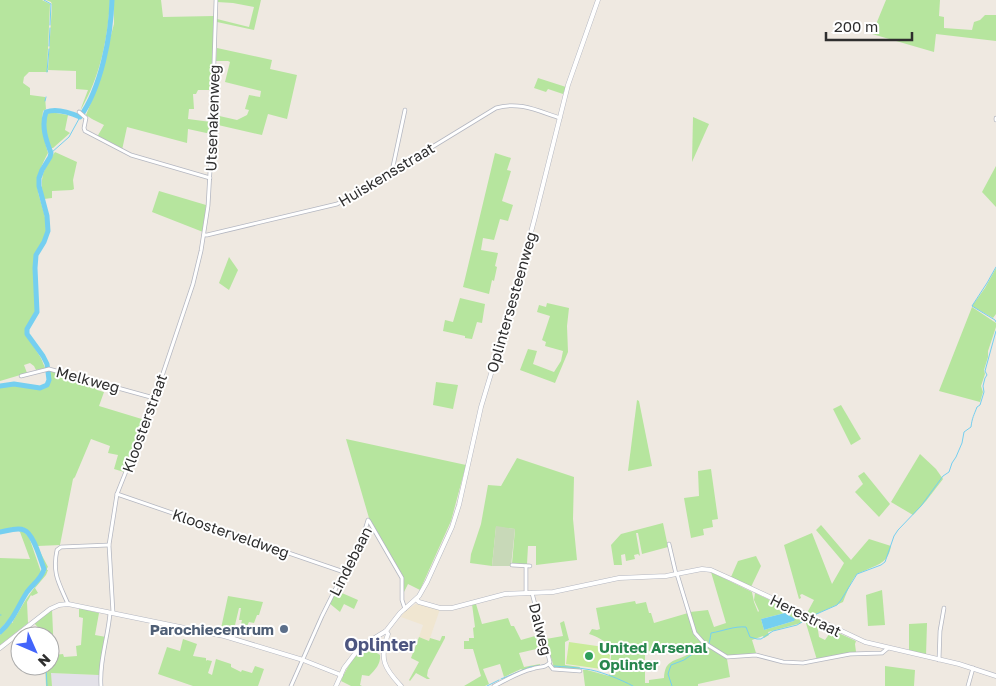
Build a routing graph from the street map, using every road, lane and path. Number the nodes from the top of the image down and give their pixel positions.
1 (216, 0) edge
2 (598, 0) edge
3 (406, 110) dead end
4 (79, 112) dead end
5 (560, 118) junction
6 (392, 171) junction
7 (210, 178) junction
8 (204, 235) junction
9 (21, 376) dead end
10 (154, 398) junction
11 (118, 494) junction
12 (669, 544) dead end
13 (109, 545) junction
14 (512, 565) dead end
15 (344, 572) junction
16 (677, 574) junction
17 (526, 593) junction
18 (532, 593) junction
19 (417, 600) junction
20 (68, 604) junction
21 (944, 608) dead end
22 (405, 609) junction
23 (112, 614) junction
24 (386, 631) junction
25 (0, 648) edge
26 (888, 648) junction
27 (303, 660) junction
28 (939, 660) junction
29 (549, 664) junction
30 (973, 668) junction
31 (580, 671) dead end
32 (341, 675) junction
33 (996, 676) edge
34 (101, 686) edge
35 (291, 686) edge
36 (336, 686) edge
37 (401, 686) edge
38 (494, 686) edge
39 (968, 686) edge

1 - 7 street, Utsenakenweg
2 - 5 street, Oplintersesteenweg
3 - 6 street
4 - 7 street
5 - 6 street, Huiskensstraat
5 - 19 street, Oplintersesteenweg
6 - 8 street, Huiskensstraat
7 - 8 street, Utsenakenweg
8 - 10 street, Kloosterstraat
9 - 10 street, Melkweg
10 - 11 street, Kloosterstraat
11 - 13 street, Kloosterstraat
11 - 15 street, Kloosterveldweg
12 - 16 street
13 - 20 street
13 - 23 street, Kloosterstraat
14 - 17 street
15 - 22 street, Lindebaan
15 - 27 street, Lindebaan
16 - 18 street, Herestraat
16 - 26 street, Herestraat
16 - 26 street
17 - 18 street, Herestraat
17 - 19 street, Herestraat
18 - 29 street, Dalweg
19 - 22 street
20 - 23 street
20 - 25 street
21 - 28 street
22 - 24 street
23 - 27 street
23 - 34 street, Kloosterstraat
24 - 32 street
24 - 37 street
26 - 28 street, Herestraat
27 - 32 street
27 - 35 street, Lindebaan
28 - 30 street, Herestraat
29 - 31 street, Dalweg
29 - 38 street, Dalweg
30 - 33 street, Herestraat
30 - 39 street
32 - 36 street

